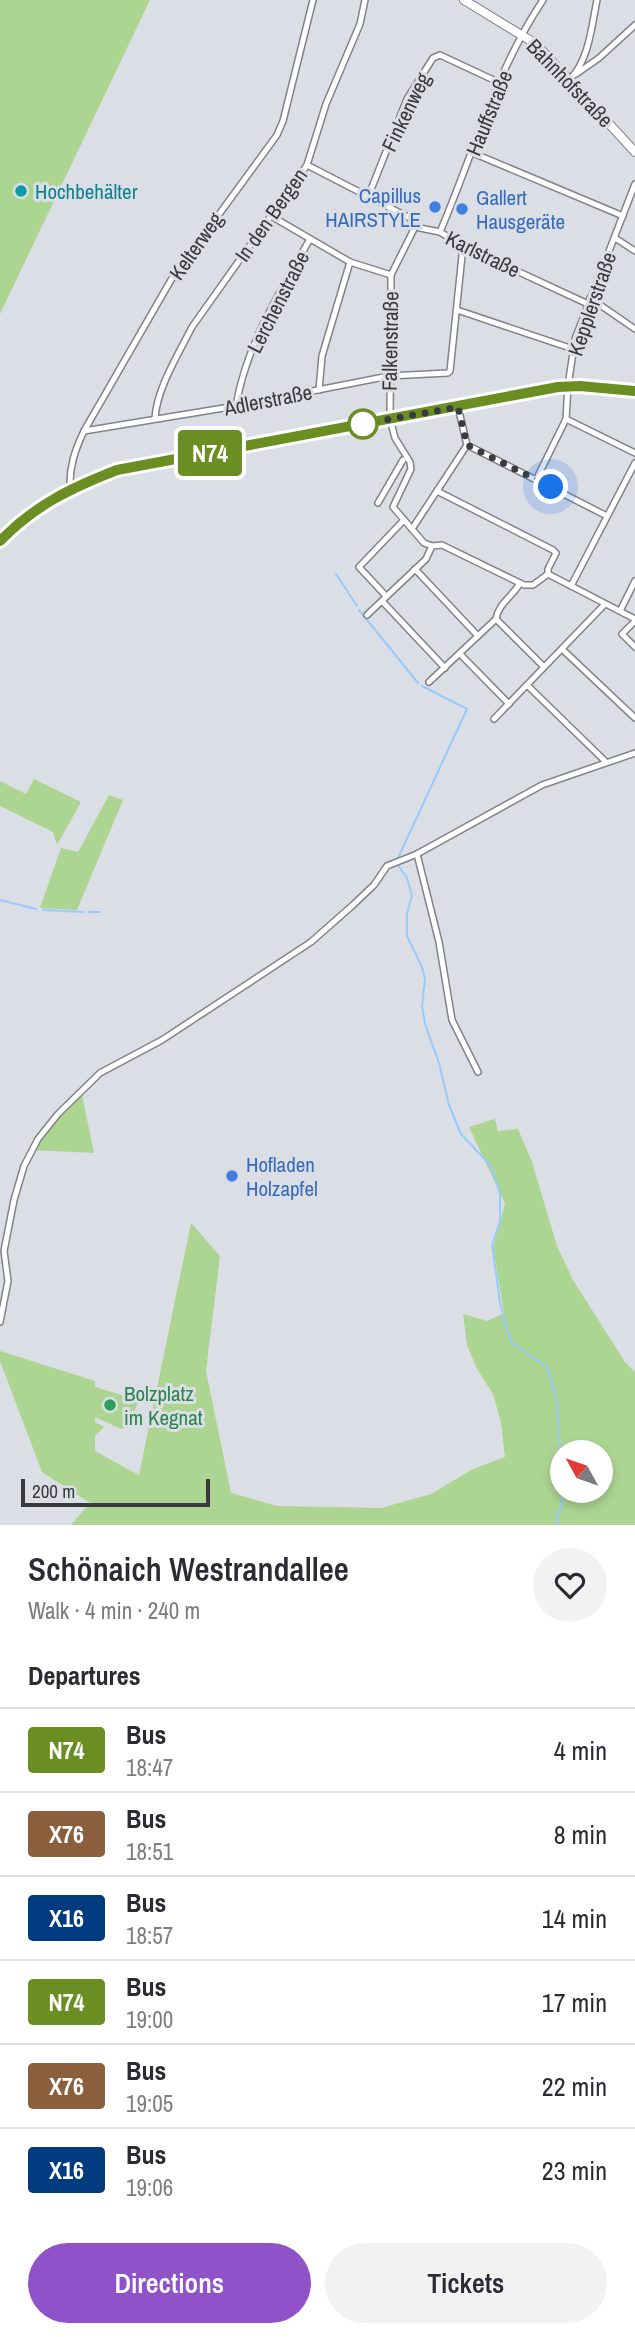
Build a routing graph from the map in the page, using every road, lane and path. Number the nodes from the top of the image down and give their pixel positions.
1 (313, 0) edge
2 (365, 0) edge
3 (464, 0) edge
4 (543, 0) edge
5 (597, 0) edge
6 (635, 25) edge
7 (522, 34) junction
8 (573, 77) junction
9 (500, 83) junction
10 (635, 152) edge
11 (473, 153) junction
12 (307, 166) junction
13 (635, 184) edge
14 (368, 197) junction
15 (271, 216) junction
16 (623, 216) junction
17 (415, 227) junction
18 (440, 232) junction
19 (615, 238) junction
20 (310, 239) junction
21 (463, 246) junction
22 (635, 251) edge
23 (350, 262) junction
24 (391, 275) junction
25 (589, 301) junction
26 (457, 310) junction
27 (635, 329) edge
28 (573, 349) junction
29 (389, 376) junction
30 (568, 386) junction
31 (319, 390) junction
32 (635, 391) edge
33 (236, 406) junction
34 (458, 407) junction
35 (155, 419) junction
36 (390, 419) junction
37 (566, 419) junction
38 (84, 431) junction
39 (467, 445) junction
40 (635, 453) edge
41 (403, 460) dead end
42 (635, 463) edge
43 (536, 480) junction
44 (70, 489) junction
45 (437, 491) junction
46 (378, 503) dead end
47 (607, 516) junction
48 (404, 520) junction
49 (412, 529) junction
50 (0, 541) edge
51 (432, 546) junction
52 (415, 569) junction
53 (548, 574) junction
54 (635, 581) edge
55 (520, 583) junction
56 (571, 586) junction
57 (384, 598) junction
58 (605, 604) junction
59 (620, 611) junction
60 (367, 615) dead end
61 (496, 619) junction
62 (635, 620) edge
63 (478, 636) junction
64 (635, 647) edge
65 (562, 649) junction
66 (460, 654) junction
67 (544, 667) junction
68 (445, 668) junction
69 (429, 682) dead end
70 (527, 685) junction
71 (509, 704) junction
72 (635, 718) edge
73 (494, 719) dead end
74 (635, 753) edge
75 (606, 762) junction
76 (417, 854) junction
77 (478, 1072) dead end
78 (0, 1322) edge

1 - 38 street, Kelterweg
2 - 12 street, In den Bergen
3 - 7 main road, Bahnhofstraße
4 - 7 street, Hauffstraße
5 - 8 street
6 - 8 street
7 - 8 main road, Bahnhofstraße
7 - 9 street, Hauffstraße
8 - 10 main road, Bahnhofstraße
9 - 11 street, Hauffstraße
9 - 14 street, Finkenweg
11 - 16 street
11 - 18 street, Hauffstraße
12 - 14 street, Karlstraße
12 - 15 street, In den Bergen
13 - 16 street, Kepplerstraße
14 - 17 street, Karlstraße
15 - 20 street
15 - 35 street, In den Bergen
16 - 19 street, Kepplerstraße
17 - 18 street, Karlstraße
17 - 24 street, Falkenstraße
18 - 21 street, Karlstraße
19 - 22 street
19 - 25 street, Kepplerstraße
20 - 23 street
20 - 33 street, Lerchenstraße
21 - 25 street, Karlstraße
21 - 26 street
23 - 24 street
23 - 31 street
24 - 29 street, Falkenstraße
25 - 27 street, Karlstraße
25 - 28 street, Kepplerstraße
26 - 28 street
26 - 29 street, Adlerstraße
28 - 30 street, Kepplerstraße
29 - 31 street, Adlerstraße
29 - 36 street, Falkenstraße
30 - 32 main road
30 - 34 main road
30 - 37 street, Kepplerstraße
31 - 33 street, Adlerstraße
33 - 35 street, Adlerstraße
34 - 36 main road
34 - 39 street
35 - 38 street, Adlerstraße
36 - 44 main road
36 - 48 street
37 - 40 street
37 - 43 street
38 - 44 street, Kelterweg
39 - 43 street
39 - 45 street
41 - 46 street
42 - 47 street
43 - 47 street
44 - 50 main road
45 - 49 street
45 - 53 street
47 - 56 street
48 - 49 street
48 - 57 street
49 - 51 street
51 - 52 street
51 - 55 street
52 - 57 street
52 - 63 street
53 - 55 street
53 - 56 street
54 - 59 street
55 - 61 street
56 - 58 street
57 - 60 street
57 - 68 street
58 - 59 street
58 - 65 street
59 - 62 street
61 - 63 street
61 - 67 street
62 - 64 street
63 - 66 street
65 - 67 street
65 - 72 street
66 - 68 street
66 - 71 street
67 - 70 street
68 - 69 street
70 - 71 street
70 - 75 street
71 - 73 street
74 - 75 street
75 - 76 street
76 - 77 street
76 - 78 street

